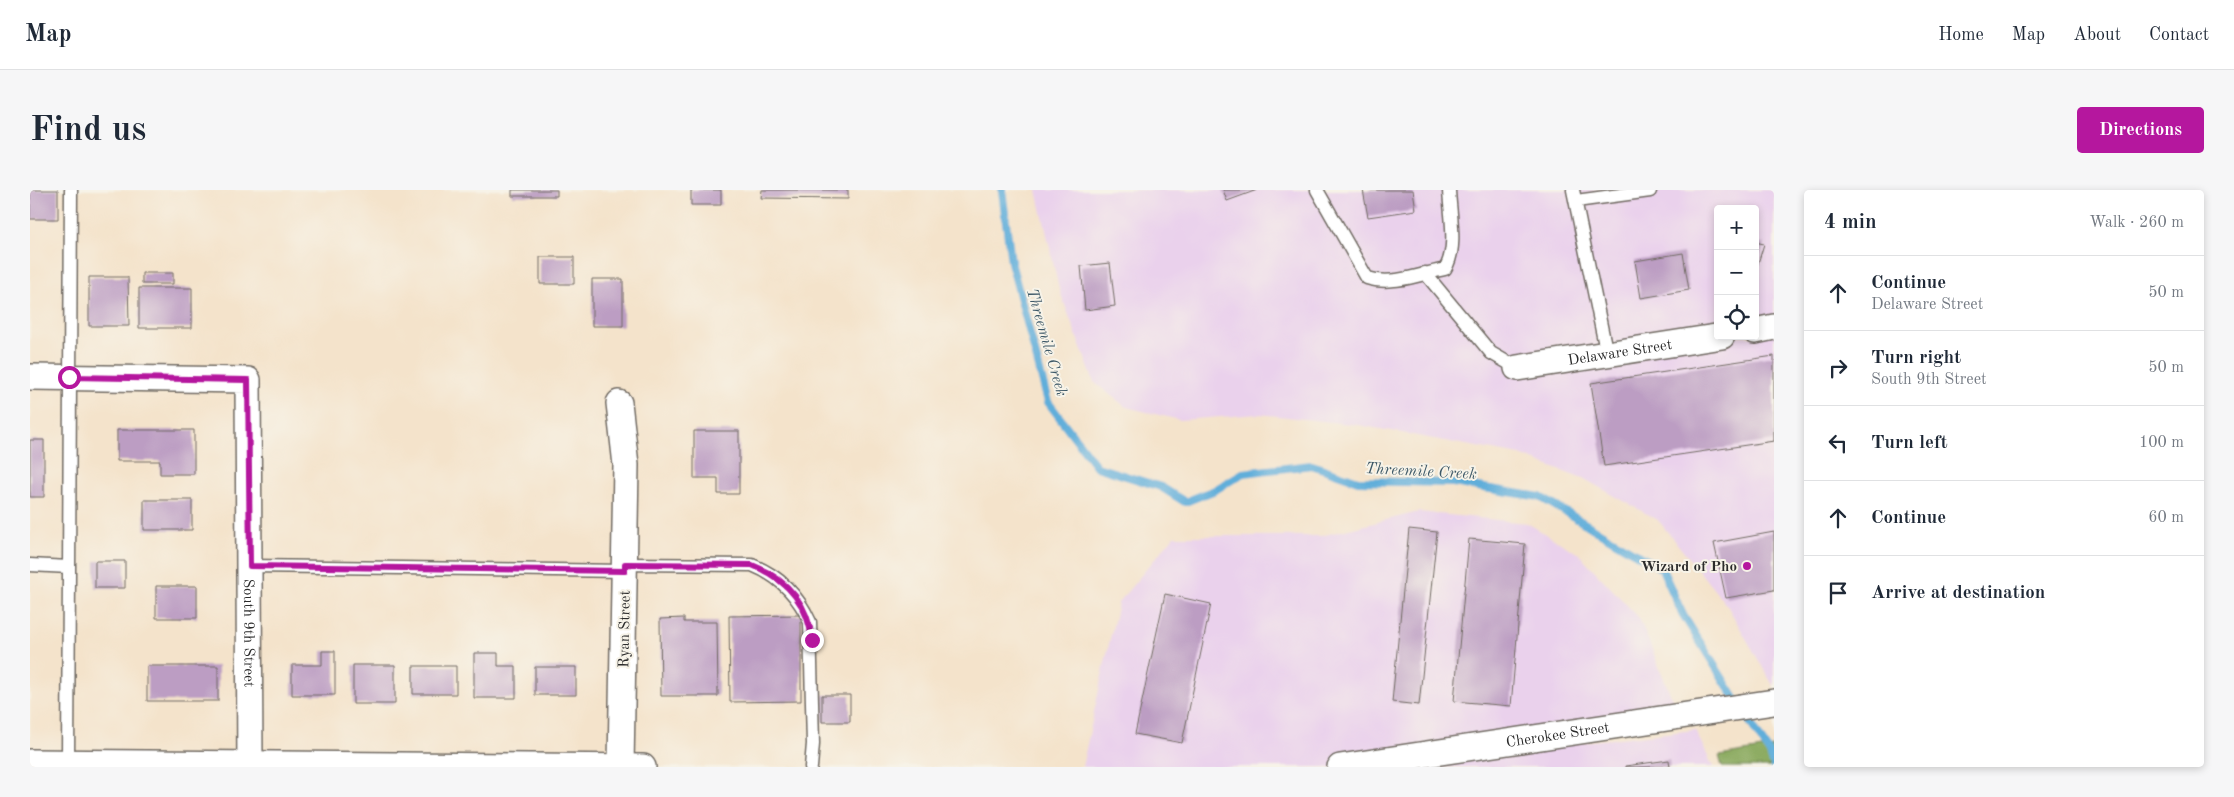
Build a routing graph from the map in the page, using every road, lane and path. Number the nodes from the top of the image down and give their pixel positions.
1 (71, 190) edge
2 (1317, 190) edge
3 (1449, 190) edge
4 (1652, 190) edge
5 (1574, 196) edge
6 (1425, 274) junction
7 (1774, 327) edge
8 (1759, 330) edge
9 (1714, 337) edge
10 (1607, 356) junction
11 (1517, 368) joint
12 (30, 377) edge
13 (69, 377) junction
14 (619, 403) dead end
15 (30, 565) edge
16 (250, 566) junction
17 (69, 567) junction
18 (625, 567) junction
19 (1774, 702) edge
20 (30, 762) edge
21 (68, 762) junction
22 (250, 765) edge
23 (632, 766) edge
24 (811, 767) edge
25 (1340, 767) edge

1 - 13 lane
2 - 6 lane
3 - 6 lane
4 - 5 lane
5 - 10 lane
6 - 11 lane
7 - 8 street
9 - 10 street, Delaware Street
10 - 11 street, Delaware Street
12 - 13 street
13 - 16 street, South 9th Street
13 - 17 lane
14 - 18 street, Ryan Street
15 - 17 lane
16 - 18 lane
16 - 22 street, South 9th Street
17 - 21 lane
18 - 23 street, Ryan Street
18 - 24 lane
19 - 25 street, Cherokee Street
20 - 21 street
21 - 22 street
22 - 23 street

